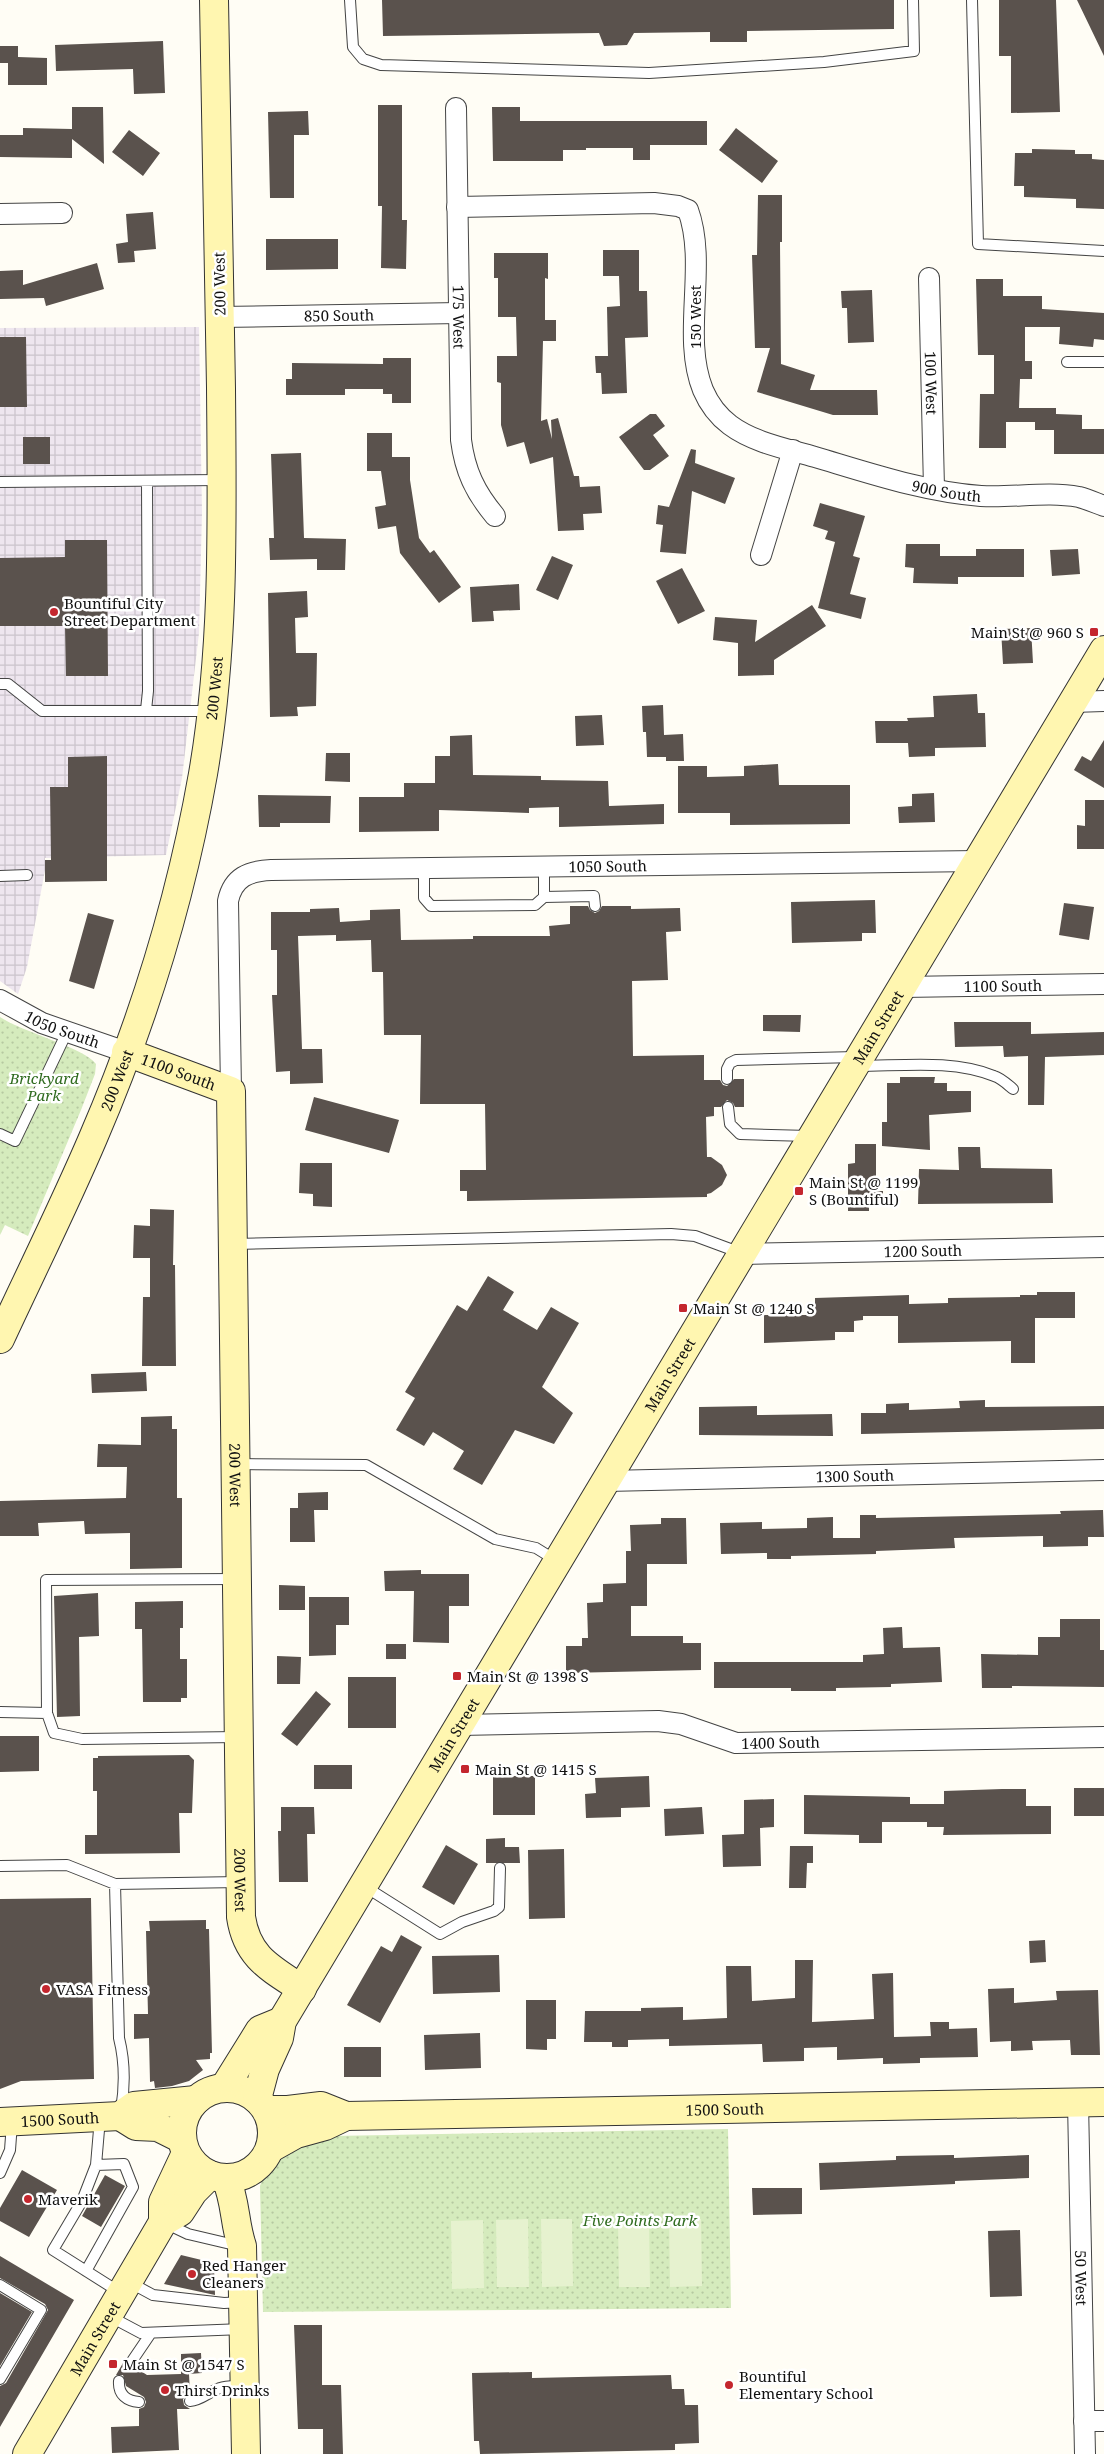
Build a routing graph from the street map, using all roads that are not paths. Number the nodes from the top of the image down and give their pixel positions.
1 (214, 0) edge
2 (350, 0) edge
3 (913, 0) edge
4 (972, 0) edge
5 (456, 108) dead end
6 (457, 207) junction
7 (62, 213) dead end
8 (0, 214) edge
9 (1104, 251) edge
10 (929, 278) dead end
11 (458, 313) junction
12 (220, 317) junction
13 (1068, 362) dead end
14 (1104, 362) edge
15 (722, 418) joint
16 (793, 450) junction
17 (222, 480) junction
18 (0, 482) edge
19 (147, 482) junction
20 (934, 488) junction
21 (1104, 506) edge
22 (495, 516) dead end
23 (762, 555) dead end
24 (1104, 650) edge
25 (0, 684) edge
26 (1104, 701) edge
27 (1073, 702) junction
28 (146, 710) junction
29 (213, 711) junction
30 (978, 861) junction
31 (544, 867) junction
32 (424, 868) junction
33 (27, 875) dead end
34 (0, 876) edge
35 (239, 879) joint
36 (544, 897) junction
37 (595, 906) dead end
38 (1104, 984) edge
39 (902, 987) junction
40 (0, 1000) edge
41 (67, 1032) junction
42 (126, 1052) junction
43 (857, 1062) junction
44 (727, 1079) dead end
45 (1013, 1089) dead end
46 (231, 1091) junction
47 (728, 1107) dead end
48 (0, 1134) edge
49 (813, 1136) junction
50 (233, 1244) junction
51 (1104, 1247) edge
52 (742, 1254) junction
53 (0, 1339) edge
54 (235, 1464) junction
55 (1104, 1470) edge
56 (606, 1481) junction
57 (558, 1561) junction
58 (237, 1579) junction
59 (0, 1712) edge
60 (47, 1713) junction
61 (460, 1724) junction
62 (239, 1737) junction
63 (1104, 1737) edge
64 (0, 1866) edge
65 (500, 1868) dead end
66 (241, 1882) junction
67 (115, 1884) junction
68 (364, 1886) junction
69 (302, 1989) junction
70 (282, 2021) junction
71 (224, 2088) junction
72 (196, 2100) junction
73 (1091, 2102) edge
74 (262, 2104) junction
75 (346, 2116) junction
76 (110, 2117) junction
77 (6, 2122) edge
78 (184, 2146) junction
79 (271, 2148) junction
80 (94, 2169) junction
81 (255, 2170) junction
82 (0, 2173) edge
83 (218, 2177) junction
84 (102, 2180) dead end
85 (163, 2222) junction
86 (242, 2246) junction
87 (86, 2270) junction
88 (0, 2286) edge
89 (119, 2296) junction
90 (243, 2302) junction
91 (244, 2329) junction
92 (151, 2332) junction
93 (130, 2364) dead end
94 (0, 2379) edge
95 (119, 2381) dead end
96 (245, 2386) junction
97 (190, 2401) dead end
98 (139, 2402) dead end
99 (1094, 2421) edge
100 (28, 2454) edge
101 (246, 2454) edge
102 (1085, 2454) edge

1 - 12 street, 200 West
2 - 3 lane
4 - 9 lane
5 - 6 street, 175 West
6 - 11 street, 175 West
6 - 15 street, 150 West
7 - 8 street
10 - 20 street, 100 West
11 - 12 street, 850 South
11 - 22 street, 175 West
12 - 17 street, 200 West
13 - 14 lane
15 - 16 street, 900 South
16 - 20 street, 900 South
16 - 23 street
17 - 19 lane
17 - 29 street, 200 West
18 - 19 lane
19 - 28 lane
20 - 21 street, 900 South
24 - 27 street, Main Street
25 - 28 lane
26 - 27 street
27 - 30 street, Main Street
28 - 29 lane
29 - 42 street, 200 West
30 - 31 street, 1050 South
30 - 39 street, Main Street
31 - 32 street, 1050 South
31 - 36 lane
32 - 35 street, 1050 South
32 - 36 lane
33 - 34 lane
35 - 46 street, 200 West
36 - 37 lane
38 - 39 street, 1100 South
39 - 43 street, Main Street
40 - 41 street, 1050 South
41 - 42 street, 1050 South
41 - 48 lane
42 - 46 street, 1100 South
42 - 53 street, 200 West
43 - 44 lane
43 - 45 lane
43 - 49 street, Main Street
46 - 50 street, 200 West
47 - 49 lane
49 - 52 street, Main Street
50 - 52 lane
50 - 54 street, 200 West
51 - 52 street, 1200 South
52 - 56 street, Main Street
54 - 57 lane
54 - 58 street, 200 West
55 - 56 street, 1300 South
56 - 57 street, Main Street
57 - 61 street, Main Street
58 - 60 lane
58 - 62 street, 200 West
59 - 60 lane
60 - 62 lane
61 - 63 street, 1400 South
61 - 68 street, Main Street
62 - 66 street, 200 West
64 - 67 lane
65 - 68 lane
66 - 67 lane
66 - 69 street, 200 West
67 - 76 lane
68 - 69 street, Main Street
69 - 70 street, Main Street
70 - 71 street
70 - 74 street, Main Street
71 - 72 street
71 - 74 street
72 - 76 street, 1500 South
72 - 78 street
73 - 75 street, 1500 South
73 - 99 street, 50 West
74 - 75 street, 1500 South
74 - 79 street
75 - 79 street, 1500 South
76 - 77 street, 1500 South
76 - 78 street, 1500 South
76 - 80 lane
77 - 82 lane
78 - 83 street
78 - 85 street, Main Street
79 - 81 street
80 - 84 lane
80 - 87 lane
80 - 87 lane
81 - 83 street
81 - 86 street
83 - 85 street, Main Street
83 - 86 street
85 - 86 lane
85 - 89 street, Main Street
86 - 90 street
87 - 89 lane
88 - 94 lane
89 - 90 lane
89 - 92 lane
89 - 100 street, Main Street
90 - 91 street
91 - 92 lane
91 - 96 street
92 - 93 lane
95 - 98 lane
96 - 97 lane
96 - 101 street
99 - 102 street, 50 West

